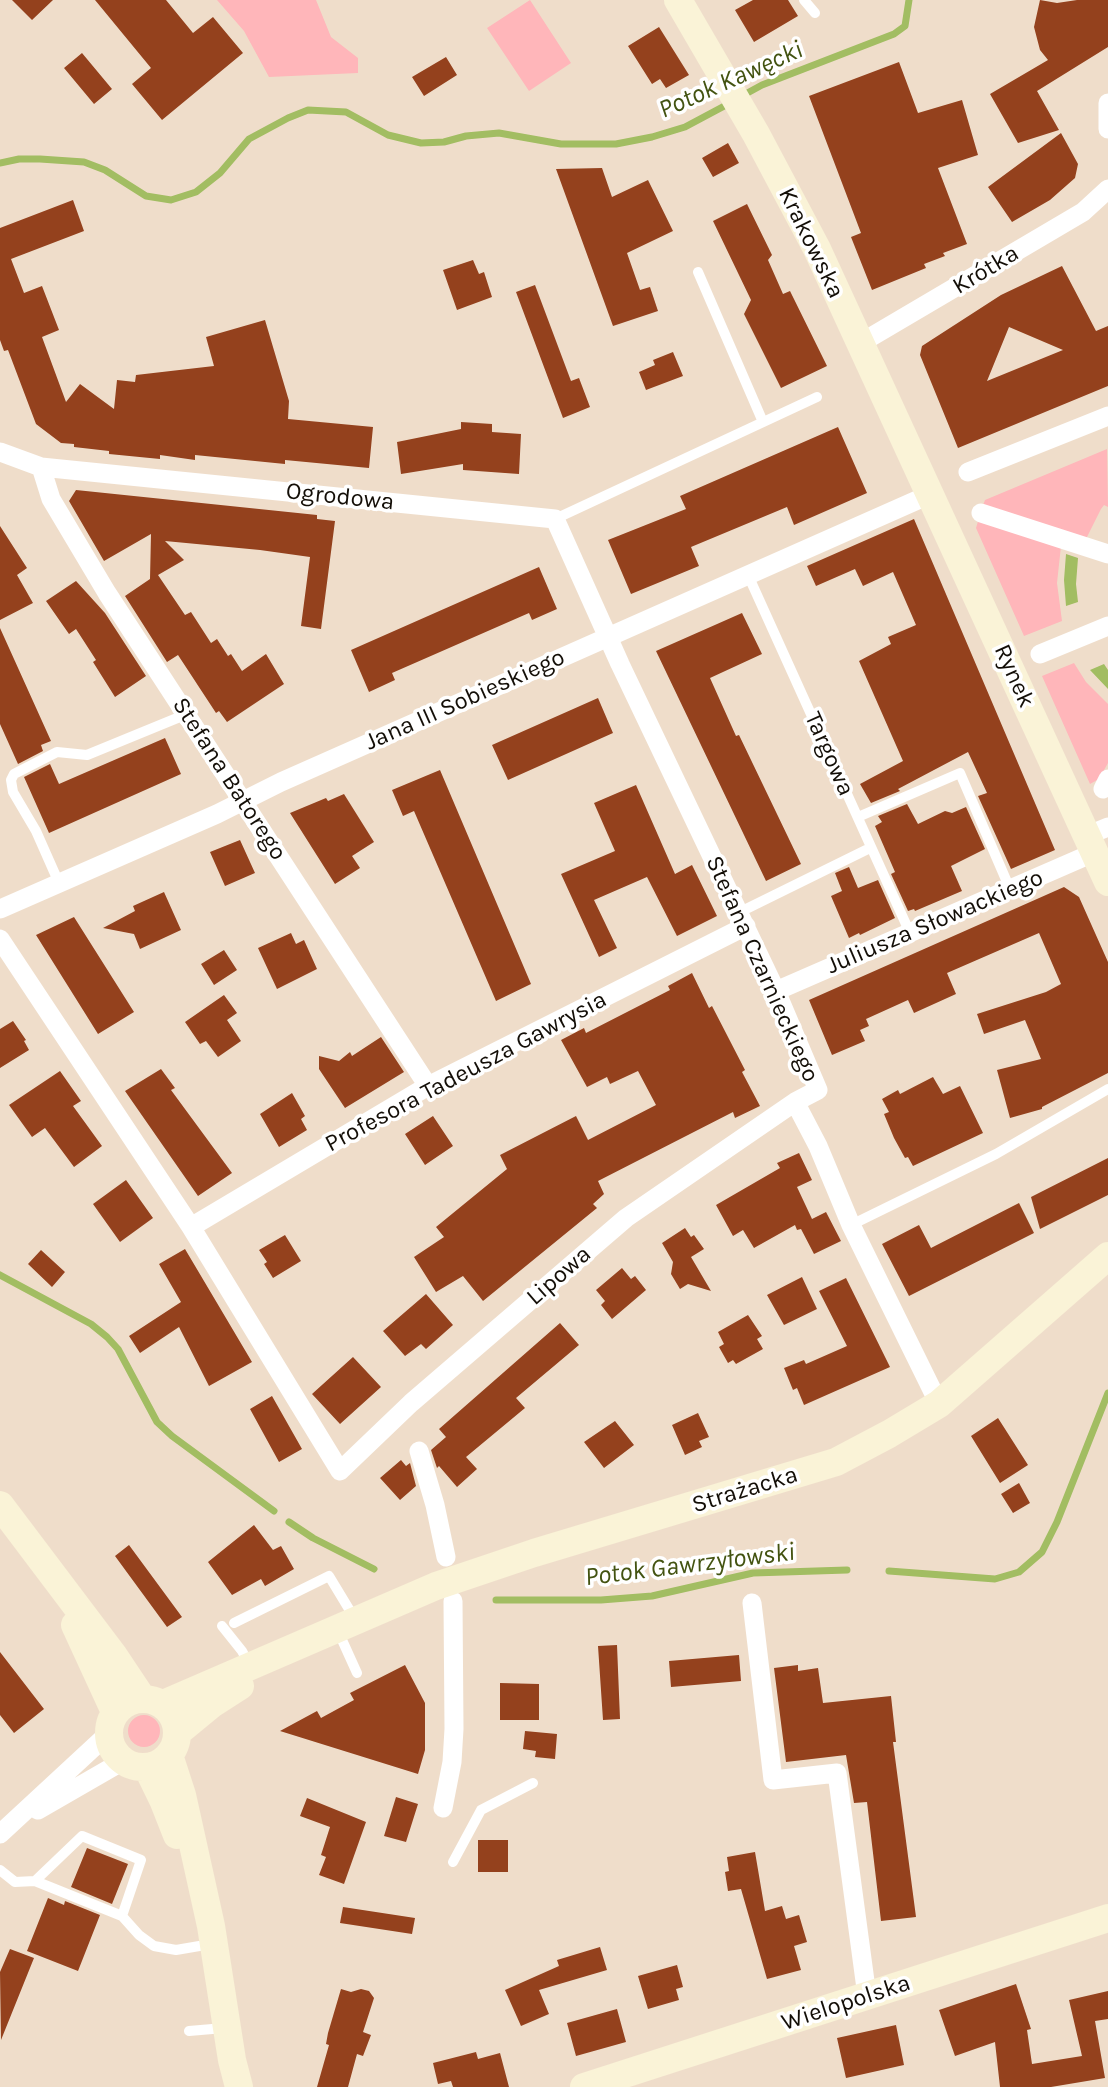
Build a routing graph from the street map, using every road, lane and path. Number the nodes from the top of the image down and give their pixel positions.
1 (678, 0) edge
2 (804, 0) edge
3 (815, 13) dead end
4 (1108, 103) edge
5 (1108, 129) edge
6 (1108, 189) edge
7 (698, 272) dead end
8 (859, 344) junction
9 (817, 397) dead end
10 (1108, 416) edge
11 (763, 422) junction
12 (0, 452) edge
13 (41, 467) junction
14 (968, 472) dead end
15 (931, 494) junction
16 (981, 513) dead end
17 (555, 519) junction
18 (1108, 554) edge
19 (748, 575) junction
20 (1108, 626) edge
21 (607, 637) junction
22 (1040, 654) dead end
23 (187, 714) junction
24 (244, 801) junction
25 (858, 817) junction
26 (1096, 838) edge
27 (870, 848) junction
28 (1108, 882) edge
29 (59, 883) junction
30 (1010, 889) junction
31 (0, 909) edge
32 (743, 919) junction
33 (910, 933) junction
34 (0, 939) edge
35 (776, 991) junction
36 (428, 1086) junction
37 (1108, 1088) edge
38 (795, 1102) junction
39 (851, 1225) junction
40 (191, 1227) junction
41 (1108, 1256) edge
42 (939, 1404) junction
43 (419, 1451) dead end
44 (0, 1505) edge
45 (446, 1557) dead end
46 (51, 1575) junction
47 (453, 1601) dead end
48 (752, 1603) dead end
49 (234, 1623) dead end
50 (222, 1626) dead end
51 (341, 1626) junction
52 (250, 1666) junction
53 (357, 1673) dead end
54 (152, 1701) junction
55 (111, 1723) junction
56 (154, 1754) junction
57 (533, 1783) dead end
58 (443, 1808) dead end
59 (1, 1833) edge
60 (453, 1862) dead end
61 (0, 1870) edge
62 (35, 1881) junction
63 (122, 1916) junction
64 (1108, 1918) edge
65 (212, 1935) junction
66 (867, 1996) junction
67 (228, 2027) junction
68 (189, 2031) dead end
69 (230, 2073) edge
70 (239, 2087) edge
71 (584, 2087) edge

1 - 8 street, Krakowska
2 - 3 lane
4 - 5 street
6 - 8 street, Krótka
7 - 11 lane
8 - 15 street, Krakowska
9 - 11 lane
10 - 14 street
11 - 17 lane
12 - 13 street, Ogrodowa
13 - 17 street, Ogrodowa
13 - 23 street, Stefana Batorego
15 - 19 street, Jana III Sobieskiego
15 - 26 street, Rynek
16 - 18 street
17 - 21 street
19 - 21 street, Jana III Sobieskiego
19 - 25 lane, Targowa
20 - 22 street
21 - 24 street, Jana III Sobieskiego
21 - 32 street, Stefana Czarnieckiego
23 - 24 street, Stefana Batorego
23 - 29 lane
24 - 29 street, Jana III Sobieskiego
24 - 36 street, Stefana Batorego
25 - 27 lane, Targowa
25 - 30 lane
26 - 28 street, Rynek
26 - 30 street, Juliusza Słowackiego
27 - 32 lane
27 - 33 lane, Targowa
29 - 31 street, Jana III Sobieskiego
30 - 33 street, Juliusza Słowackiego
32 - 35 street, Stefana Czarnieckiego
32 - 36 street, Profesora Tadeusza Gawrysia
33 - 35 street, Juliusza Słowackiego
34 - 40 street
35 - 38 street, Stefana Czarnieckiego
36 - 40 street, Profesora Tadeusza Gawrysia
37 - 39 lane
38 - 39 street, Stefana Czarnieckiego
38 - 40 street, Lipowa
39 - 42 street, Stefana Czarnieckiego
41 - 42 street, Strażacka
42 - 51 street, Strażacka
43 - 45 street
44 - 46 street
46 - 54 street
46 - 55 street
47 - 58 street
48 - 66 street
49 - 51 lane
50 - 52 lane
51 - 52 street, Strażacka
51 - 53 lane
51 - 56 street, Strażacka
52 - 54 street, Strażacka
54 - 55 street
54 - 56 street
55 - 56 street
55 - 59 street, Strażacka
56 - 59 street, Strażacka
56 - 65 street
57 - 60 lane
61 - 62 lane
62 - 63 lane
62 - 63 lane
63 - 65 lane
64 - 66 street, Wielopolska
65 - 67 street
66 - 71 street, Wielopolska
67 - 68 lane
67 - 69 street
69 - 70 street

